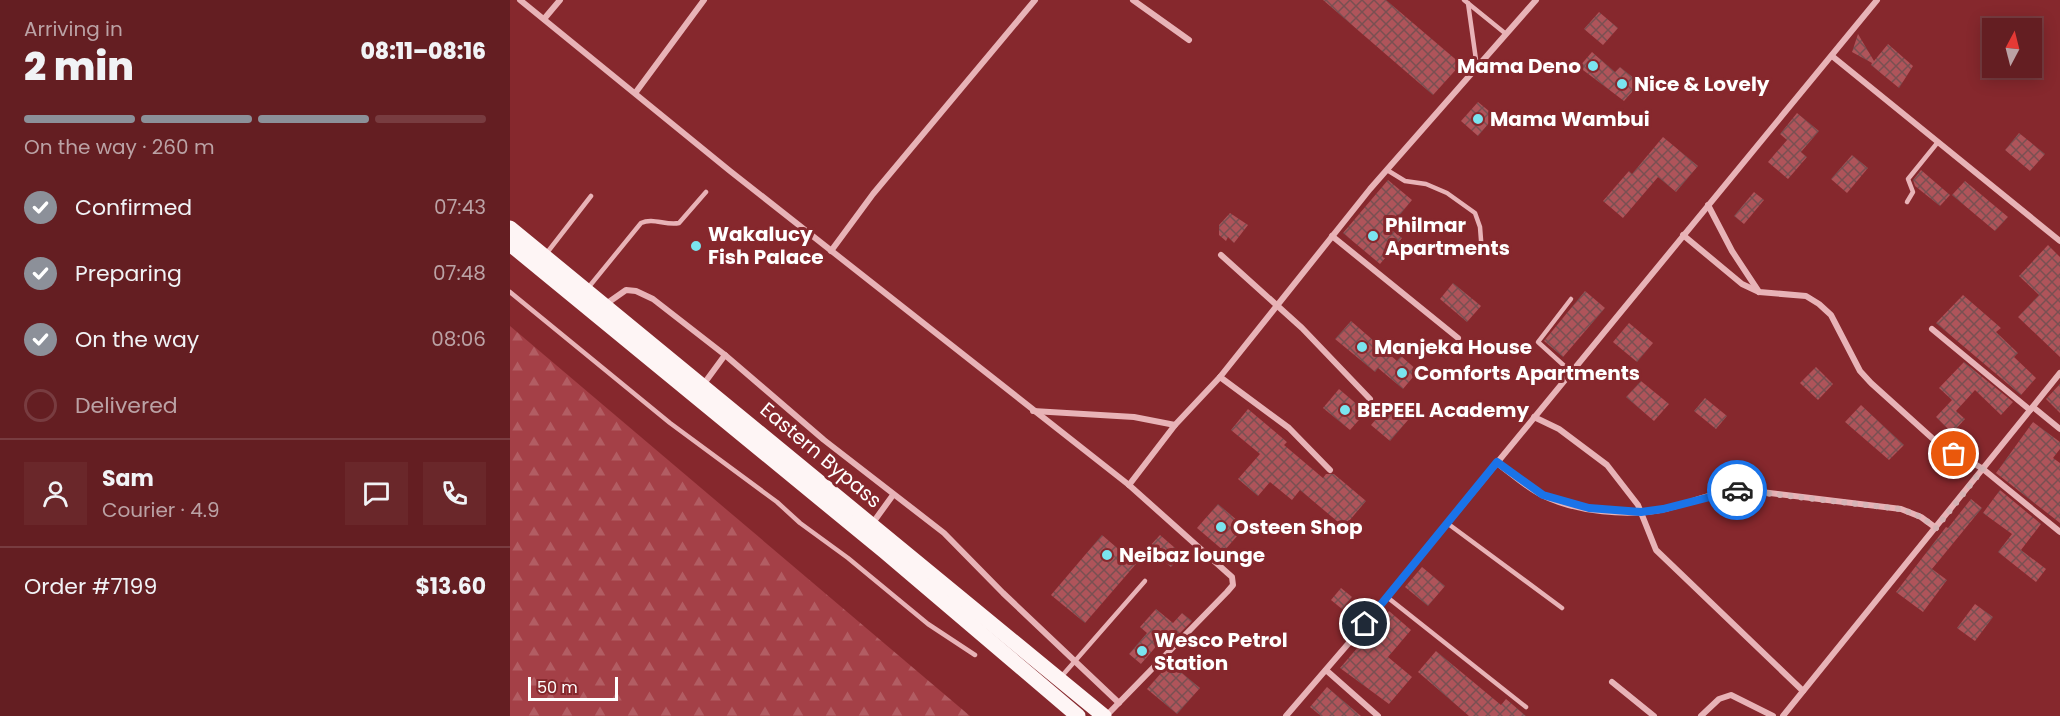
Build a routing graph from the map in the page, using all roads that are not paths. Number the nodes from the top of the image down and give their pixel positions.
1 (520, 0) edge
2 (560, 0) edge
3 (704, 0) edge
4 (1035, 0) edge
5 (1133, 0) edge
6 (1536, 0) edge
7 (1877, 0) edge
8 (1466, 2) edge
9 (544, 19) junction
10 (1506, 34) junction
11 (1189, 40) dead end
12 (1832, 56) junction
13 (1477, 68) junction
14 (636, 92) junction
15 (1938, 142) junction
16 (1387, 170) junction
17 (706, 192) dead end
18 (591, 196) dead end
19 (1907, 202) dead end
20 (1708, 205) junction
21 (510, 228) edge
22 (1332, 236) junction
23 (1683, 236) junction
24 (2060, 241) edge
25 (510, 244) edge
26 (831, 251) junction
27 (1482, 253) dead end
28 (1221, 255) dead end
29 (544, 256) junction
30 (587, 290) junction
31 (510, 292) edge
32 (1760, 292) junction
33 (1571, 298) dead end
34 (1276, 304) junction
35 (605, 305) junction
36 (1932, 329) dead end
37 (1458, 338) dead end
38 (726, 355) junction
39 (663, 361) junction
40 (1571, 372) junction
41 (2060, 373) edge
42 (1220, 377) junction
43 (704, 385) junction
44 (1370, 399) dead end
45 (2031, 409) junction
46 (1033, 411) junction
47 (1534, 417) junction
48 (1176, 425) junction
49 (2060, 429) edge
50 (1497, 462) junction
51 (1983, 469) junction
52 (1330, 470) dead end
53 (1129, 485) junction
54 (893, 495) junction
55 (1641, 512) junction
56 (1447, 523) junction
57 (872, 525) junction
58 (1936, 528) junction
59 (2060, 532) edge
60 (1145, 581) dead end
61 (1387, 597) junction
62 (1562, 608) dead end
63 (975, 655) dead end
64 (1075, 661) junction
65 (1326, 670) junction
66 (1059, 679) junction
67 (1612, 682) dead end
68 (1803, 692) junction
69 (1119, 703) junction
70 (1526, 707) dead end
71 (1078, 716) edge
72 (1105, 716) edge
73 (1286, 716) edge
74 (1378, 716) edge
75 (1654, 716) edge
76 (1701, 716) edge
77 (1773, 716) edge
78 (1783, 716) edge

1 - 9 street
2 - 9 street
3 - 14 street
4 - 26 street
5 - 11 street
6 - 10 street
7 - 12 street
8 - 10 lane
8 - 13 lane
9 - 14 street
10 - 13 street
12 - 15 street
12 - 20 street
13 - 16 street
14 - 26 street
15 - 19 lane
15 - 24 street
16 - 22 street
16 - 27 lane
17 - 30 lane
18 - 29 lane
20 - 23 street
20 - 32 street
21 - 29 main road, Eastern Bypass
22 - 34 street
22 - 37 street
23 - 32 street
23 - 40 street
25 - 39 main road, Eastern Bypass
26 - 46 street
28 - 34 street
29 - 30 main road, Eastern Bypass
30 - 35 main road, Eastern Bypass
31 - 63 lane
32 - 51 street
33 - 40 lane
34 - 42 street
34 - 44 street
35 - 38 street
35 - 39 main road, Eastern Bypass
36 - 45 street
38 - 43 street
38 - 54 street
39 - 43 main road, Eastern Bypass
39 - 71 main road, Eastern Bypass
40 - 47 street
41 - 45 street
42 - 48 street
42 - 52 street
43 - 57 main road, Eastern Bypass
45 - 49 street
45 - 51 street
46 - 48 street
46 - 53 street
47 - 50 street
47 - 55 street
48 - 53 street
50 - 55 street
50 - 56 street
51 - 58 street
51 - 59 street
53 - 69 street
54 - 57 street
54 - 64 street
55 - 58 street
55 - 68 street
56 - 61 street
56 - 62 lane
57 - 66 main road, Eastern Bypass
58 - 68 street
60 - 64 lane
61 - 65 street
61 - 70 lane
64 - 66 lane
64 - 69 street
65 - 73 street
65 - 74 street
66 - 72 main road, Eastern Bypass
67 - 75 street
68 - 78 street
69 - 72 street
76 - 77 street

